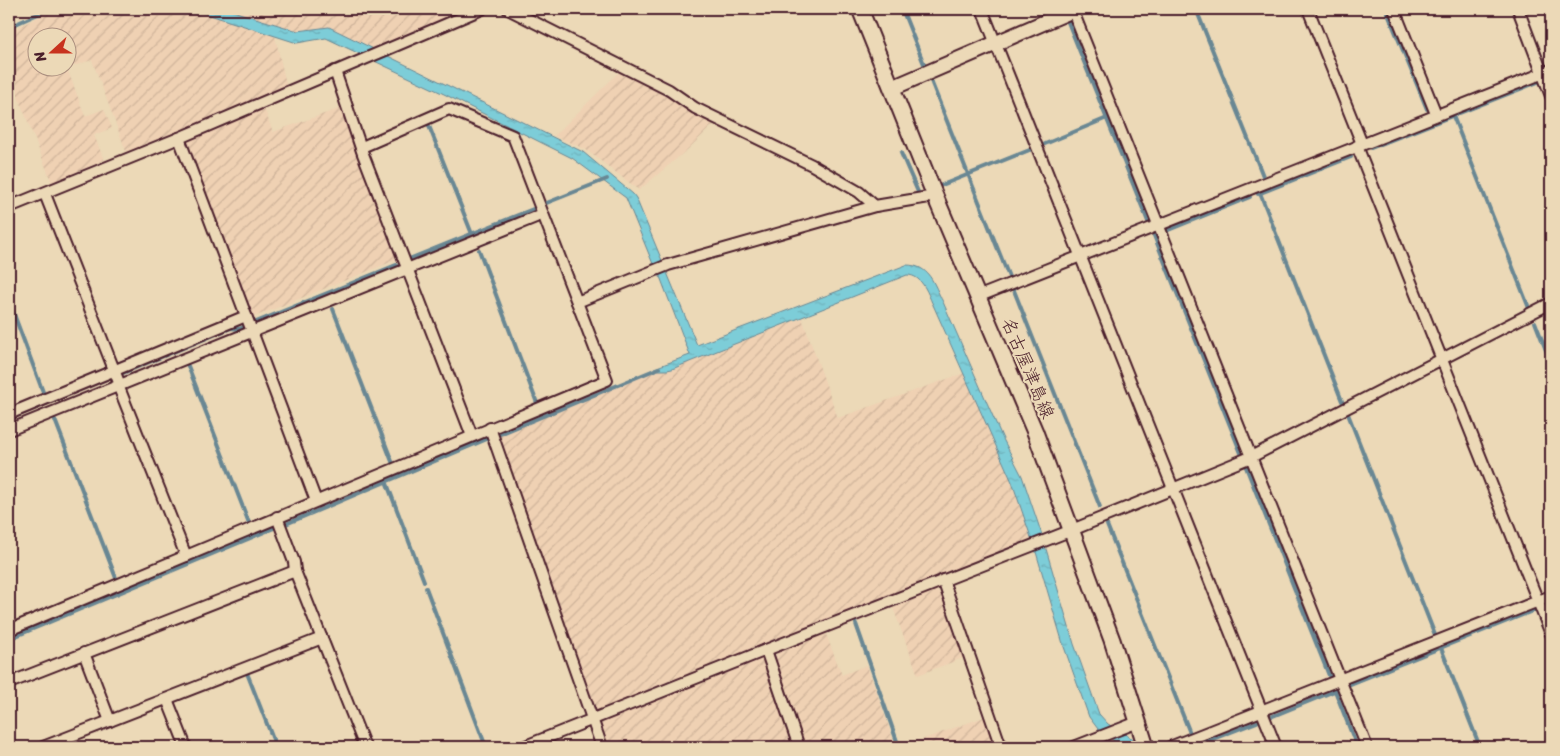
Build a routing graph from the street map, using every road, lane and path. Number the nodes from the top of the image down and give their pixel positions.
1 (482, 9) edge
2 (508, 9) edge
3 (860, 9) edge
4 (982, 9) edge
5 (1073, 9) edge
6 (1308, 9) edge
7 (1394, 9) edge
8 (1518, 9) edge
9 (996, 43) junction
10 (336, 71) junction
11 (1547, 71) edge
12 (892, 88) junction
13 (1551, 96) edge
14 (1436, 114) junction
15 (179, 138) junction
16 (1360, 145) junction
17 (362, 147) junction
18 (45, 194) junction
19 (934, 196) junction
20 (875, 206) junction
21 (9, 207) edge
22 (543, 214) junction
23 (1158, 225) junction
24 (1081, 256) junction
25 (407, 270) junction
26 (977, 297) junction
27 (577, 302) junction
28 (1551, 303) edge
29 (249, 325) junction
30 (1442, 359) junction
31 (114, 371) junction
32 (119, 385) junction
33 (9, 414) edge
34 (490, 428) junction
35 (9, 430) edge
36 (472, 436) junction
37 (1251, 457) junction
38 (1174, 489) junction
39 (316, 500) junction
40 (277, 517) junction
41 (1072, 530) junction
42 (186, 556) junction
43 (295, 571) junction
44 (943, 580) junction
45 (1551, 596) edge
46 (1538, 601) junction
47 (9, 630) edge
48 (1551, 634) edge
49 (322, 638) junction
50 (766, 650) junction
51 (84, 653) junction
52 (1340, 680) junction
53 (9, 683) edge
54 (167, 699) junction
55 (1262, 711) junction
56 (593, 719) junction
57 (110, 721) junction
58 (1138, 722) junction
59 (43, 747) edge
60 (186, 747) edge
61 (365, 747) edge
62 (523, 747) edge
63 (602, 747) edge
64 (799, 747) edge
65 (1001, 747) edge
66 (1074, 747) edge
67 (1146, 747) edge
68 (1170, 747) edge
69 (1276, 747) edge
70 (1367, 747) edge

1 - 10 street
2 - 20 street
3 - 12 main road, 名古屋津島線
4 - 9 street
5 - 9 street
5 - 23 street
6 - 16 street
7 - 14 street
8 - 11 street
9 - 12 street
9 - 24 street
10 - 15 street
10 - 17 street
11 - 13 street
11 - 14 street
12 - 19 main road, 名古屋津島線
14 - 16 street
15 - 18 street
15 - 29 street
16 - 23 street
16 - 30 street
17 - 22 street
17 - 25 street
18 - 21 street
18 - 31 street
19 - 20 street
19 - 26 main road, 名古屋津島線
20 - 27 street
22 - 25 street
22 - 27 street
23 - 24 street
23 - 37 street
24 - 26 street
24 - 38 street
25 - 29 street
25 - 36 street
26 - 41 main road, 名古屋津島線
27 - 34 street
28 - 30 street
29 - 31 street
29 - 32 street
29 - 39 street
30 - 37 street
30 - 46 street
31 - 32 street
31 - 33 street
32 - 35 street
32 - 42 street
34 - 36 street
34 - 56 street
36 - 39 street
37 - 38 street
37 - 52 street
38 - 41 street
38 - 55 street
39 - 40 street
40 - 42 street
40 - 43 street
41 - 44 street
41 - 58 main road, 名古屋津島線
42 - 47 street
43 - 49 street
43 - 51 street
44 - 50 street
44 - 65 street
45 - 46 street
46 - 48 street
46 - 52 street
49 - 54 street
49 - 61 street
50 - 56 street
50 - 64 street
51 - 53 street
51 - 57 street
52 - 55 street
52 - 70 street
54 - 57 street
54 - 60 street
55 - 68 street
55 - 69 street
56 - 62 street
56 - 63 street
57 - 59 street
58 - 66 street
58 - 67 main road, 名古屋津島線

